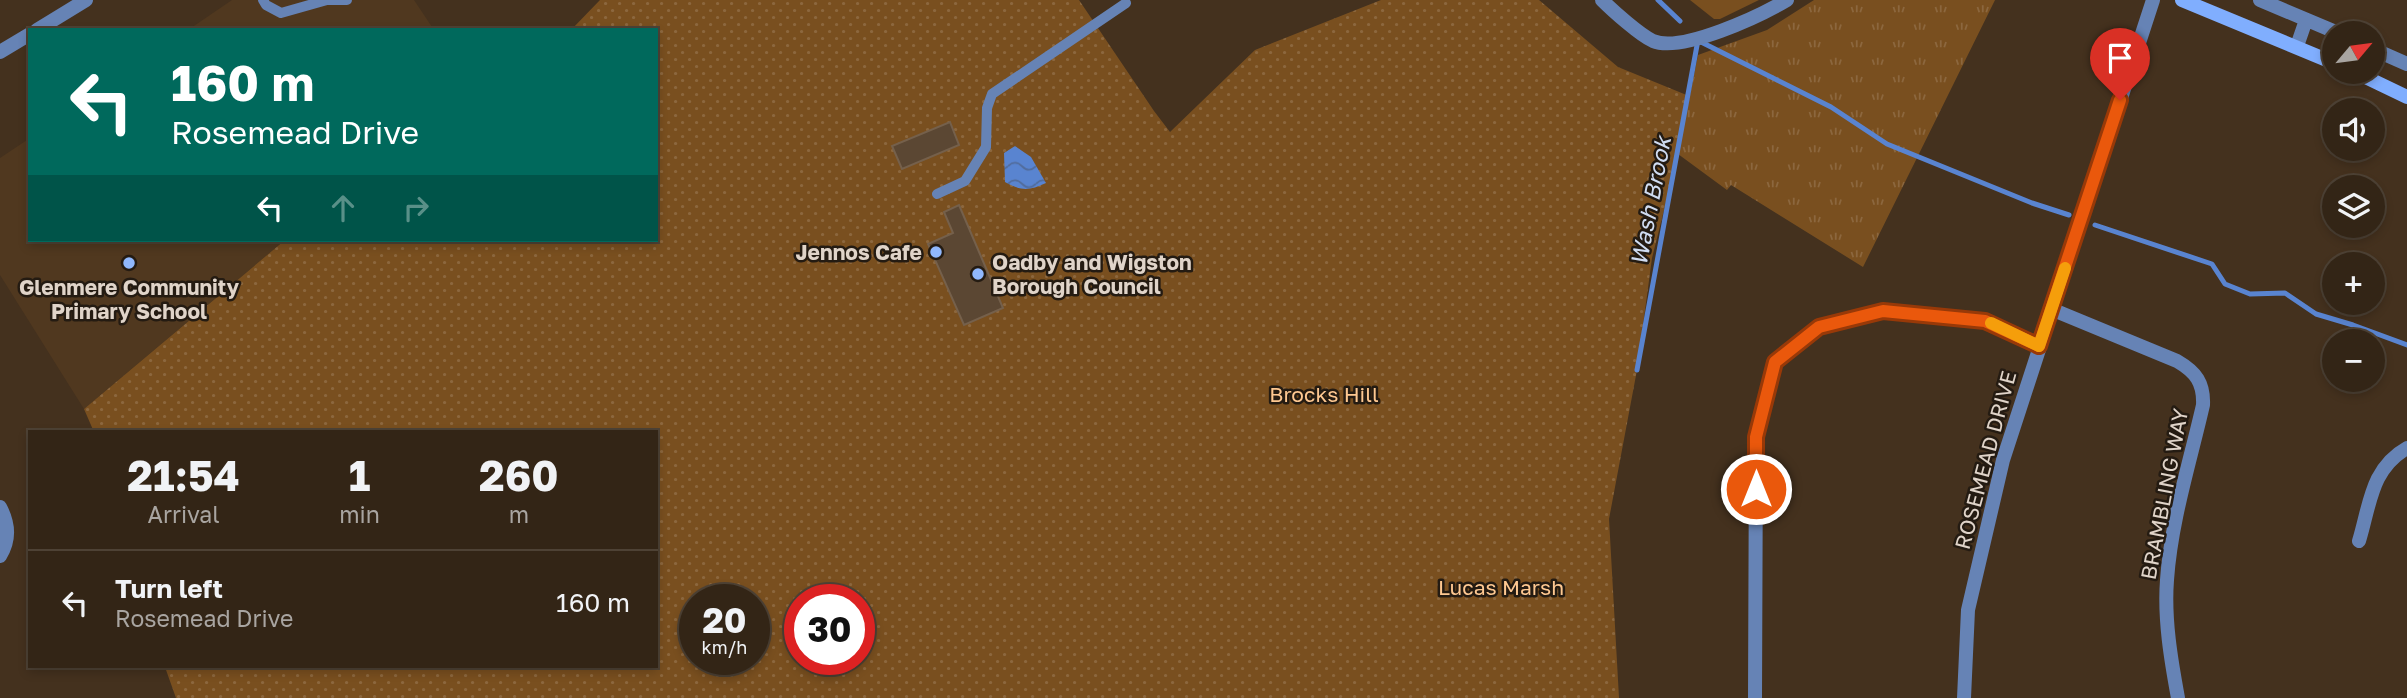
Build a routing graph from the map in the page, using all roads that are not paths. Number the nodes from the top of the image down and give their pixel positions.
1 (86, 0) edge
2 (263, 0) edge
3 (347, 0) edge
4 (1602, 0) edge
5 (1787, 0) edge
6 (2153, 0) edge
7 (2182, 0) edge
8 (2260, 0) edge
9 (1126, 3) dead end
10 (2306, 20) junction
11 (2322, 26) edge
12 (40, 28) edge
13 (28, 35) edge
14 (2297, 46) junction
15 (0, 52) edge
16 (2385, 54) edge
17 (2322, 57) edge
18 (2407, 64) edge
19 (2380, 84) edge
20 (2407, 97) edge
21 (937, 194) dead end
22 (2051, 309) junction
23 (2039, 346) junction
24 (2407, 448) edge
25 (0, 507) edge
26 (2359, 541) dead end
27 (4, 550) edge
28 (1755, 698) edge
29 (1964, 698) edge
30 (2178, 698) edge

1 - 12 street
2 - 3 lane
4 - 5 street
6 - 22 street, ROSEMEAD DRIVE
7 - 14 main road
8 - 10 street
9 - 21 lane
10 - 11 street
10 - 14 street
13 - 15 street
14 - 17 main road
16 - 18 street
19 - 20 main road
22 - 23 street, ROSEMEAD DRIVE
22 - 30 street, BRAMBLING WAY
23 - 28 street
23 - 29 street, ROSEMEAD DRIVE
24 - 26 street
25 - 27 street

